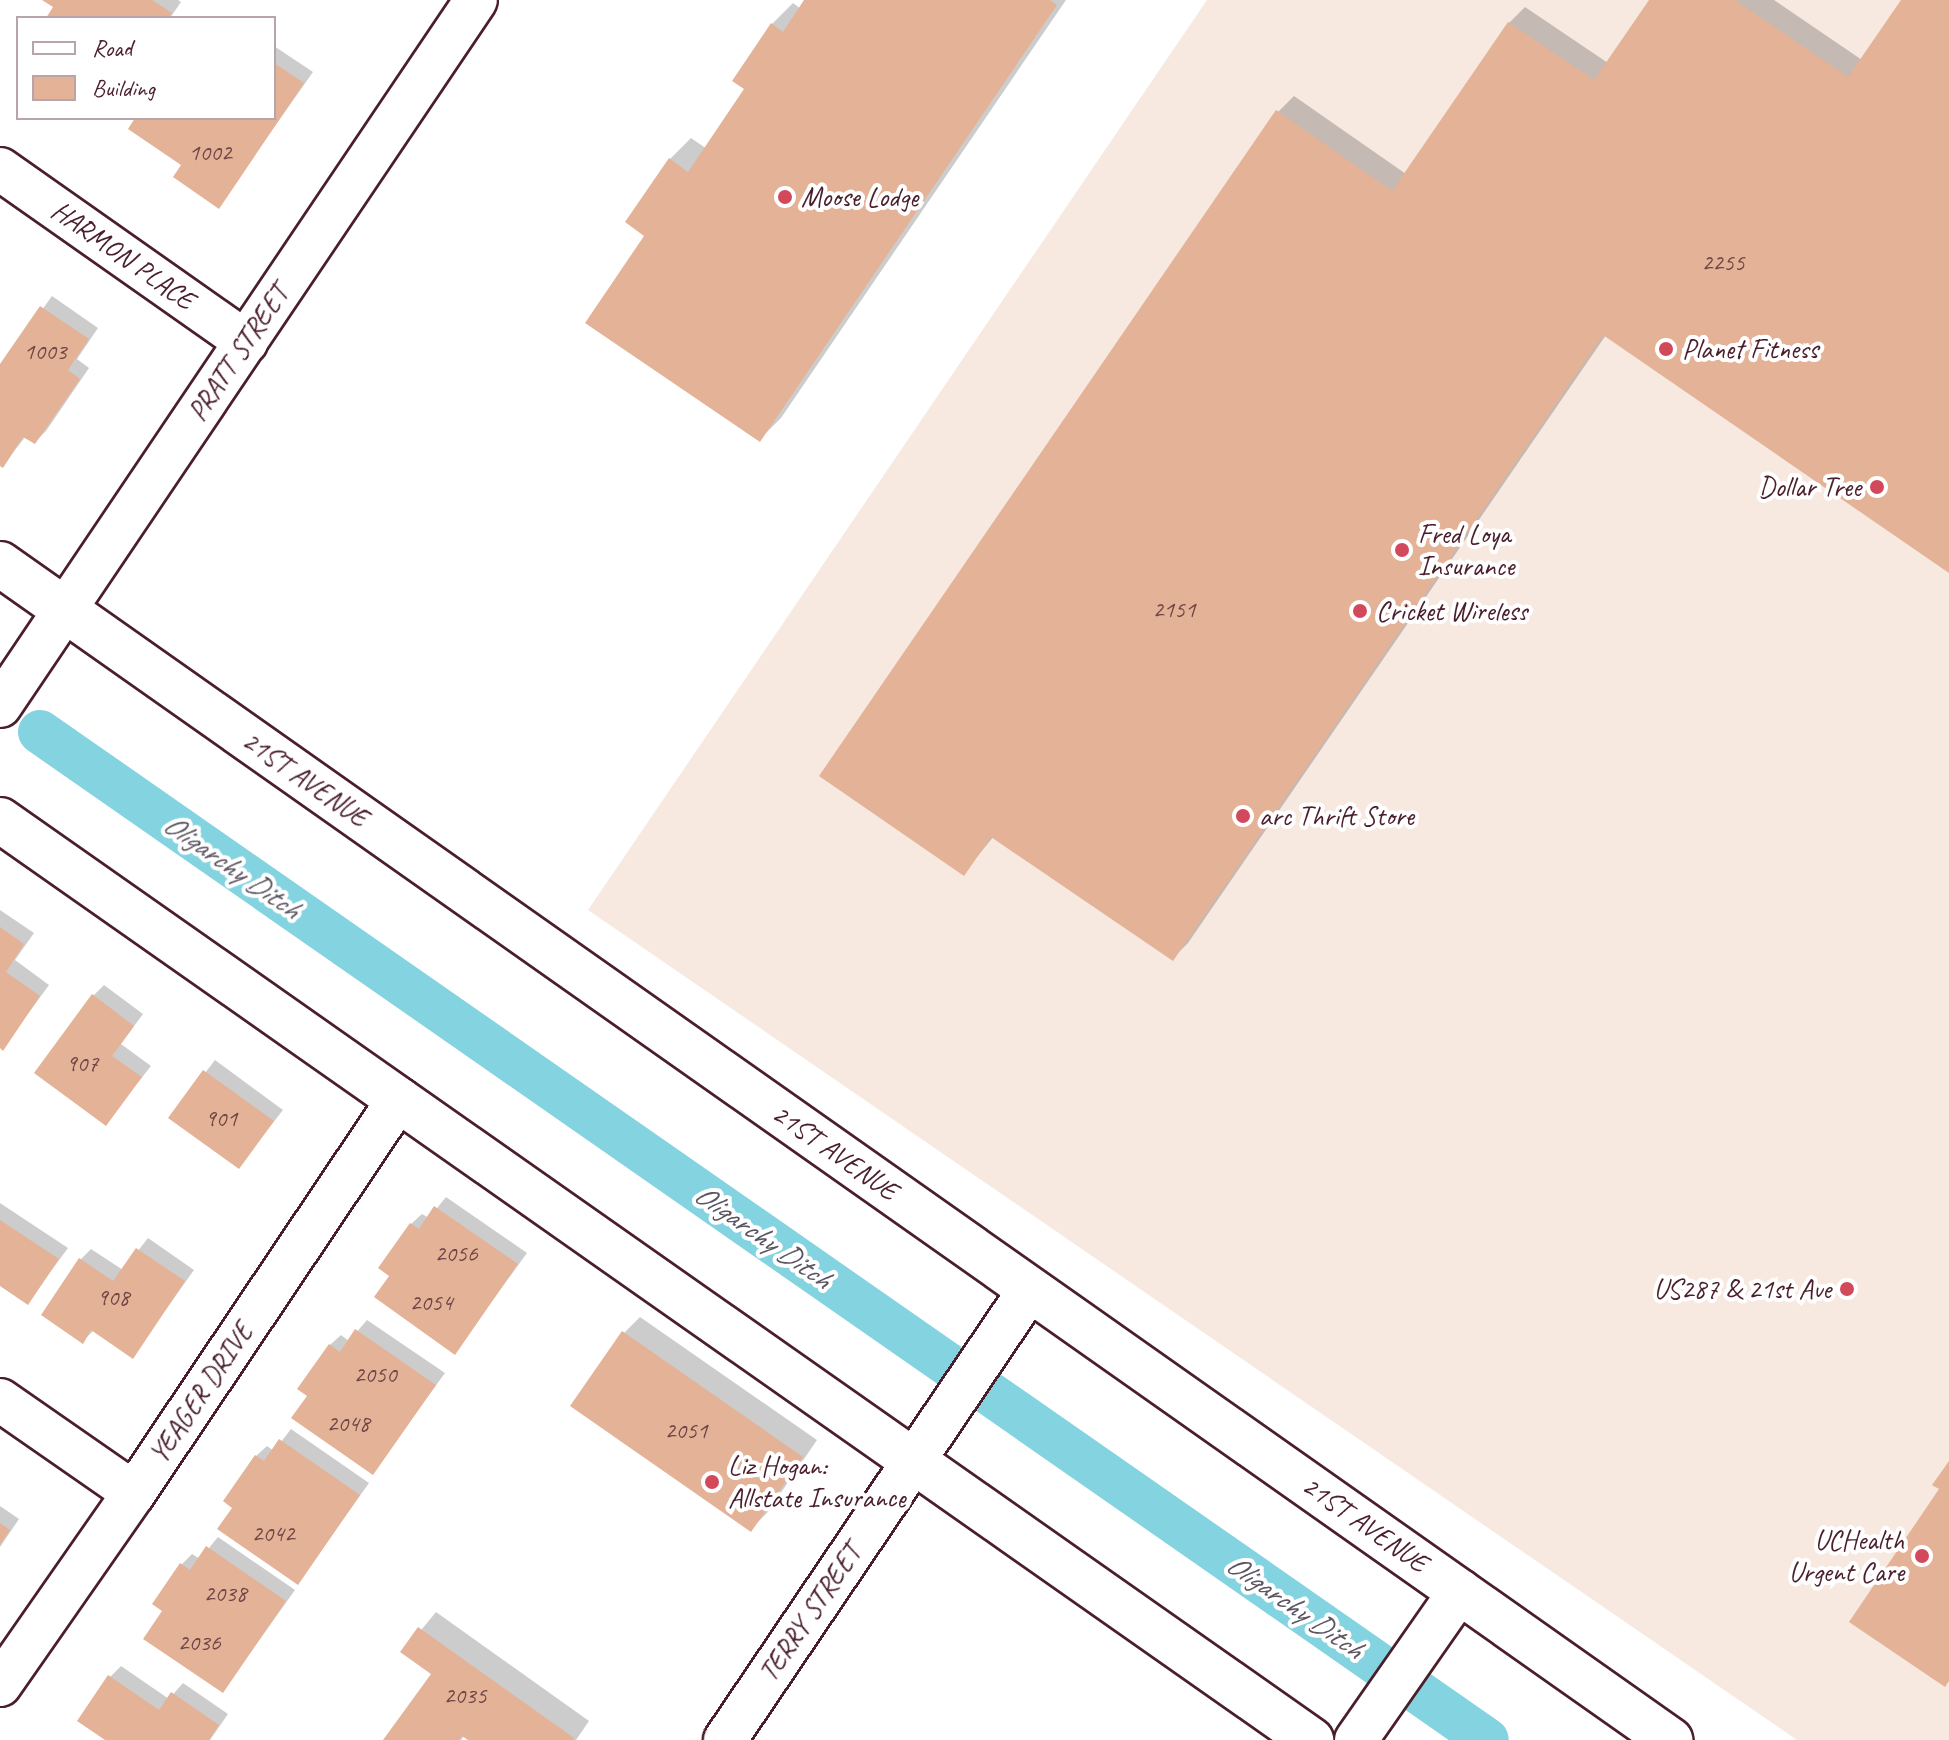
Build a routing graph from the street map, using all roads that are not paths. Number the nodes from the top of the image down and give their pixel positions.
1 (476, 0) edge
2 (0, 169) edge
3 (246, 342) junction
4 (0, 564) edge
5 (65, 610) junction
6 (0, 706) edge
7 (0, 820) edge
8 (399, 1099) junction
9 (1030, 1289) junction
10 (0, 1400) edge
11 (912, 1461) junction
12 (134, 1493) junction
13 (1460, 1591) junction
14 (0, 1685) edge
15 (725, 1740) edge
16 (1311, 1740) edge
17 (1356, 1740) edge
18 (1670, 1740) edge

1 - 3 street, PRATT STREET
2 - 3 street, HARMON PLACE
3 - 5 street, PRATT STREET
4 - 5 street, 21ST AVENUE
5 - 6 street, PRATT STREET
5 - 9 street, 21ST AVENUE
7 - 8 street
8 - 11 street
8 - 12 street, YEAGER DRIVE
9 - 11 street, TERRY STREET
9 - 13 street, 21ST AVENUE
10 - 12 street
11 - 15 street, TERRY STREET
11 - 16 street
12 - 14 street, YEAGER DRIVE
13 - 17 street
13 - 18 street, 21ST AVENUE

